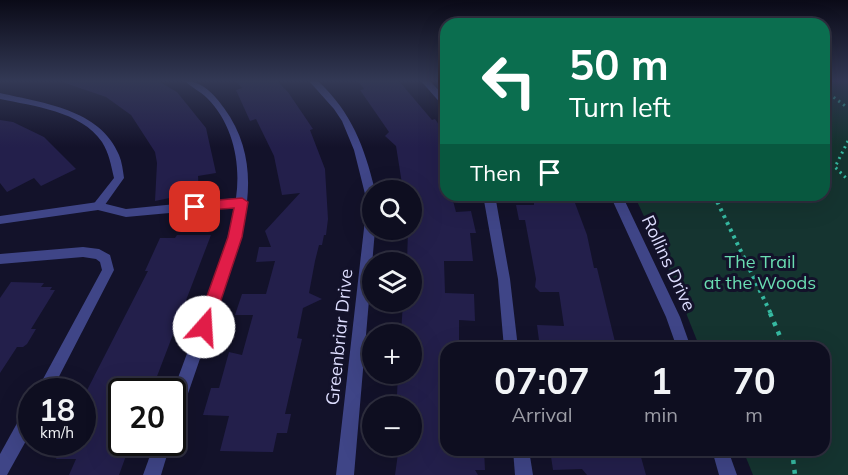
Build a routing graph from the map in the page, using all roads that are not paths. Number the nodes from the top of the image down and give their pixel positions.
1 (29, 103) edge
2 (218, 103) edge
3 (336, 103) edge
4 (367, 180) edge
5 (490, 201) edge
6 (619, 201) edge
7 (242, 202) junction
8 (98, 206) junction
9 (0, 220) edge
10 (368, 240) edge
11 (0, 259) edge
12 (510, 342) edge
13 (682, 342) edge
14 (50, 378) edge
15 (185, 378) edge
16 (18, 438) edge
17 (159, 456) edge
18 (522, 456) edge
19 (722, 456) edge
20 (0, 471) edge
21 (152, 475) edge
22 (345, 475) edge
23 (524, 475) edge
24 (728, 475) edge

1 - 8 street
2 - 7 street
3 - 4 street, Greenbriar Drive
5 - 12 street
6 - 13 street, Rollins Drive
7 - 8 street
7 - 15 street
8 - 9 street
10 - 22 street, Greenbriar Drive
11 - 14 street
16 - 20 street
17 - 21 street
18 - 23 street
19 - 24 street

